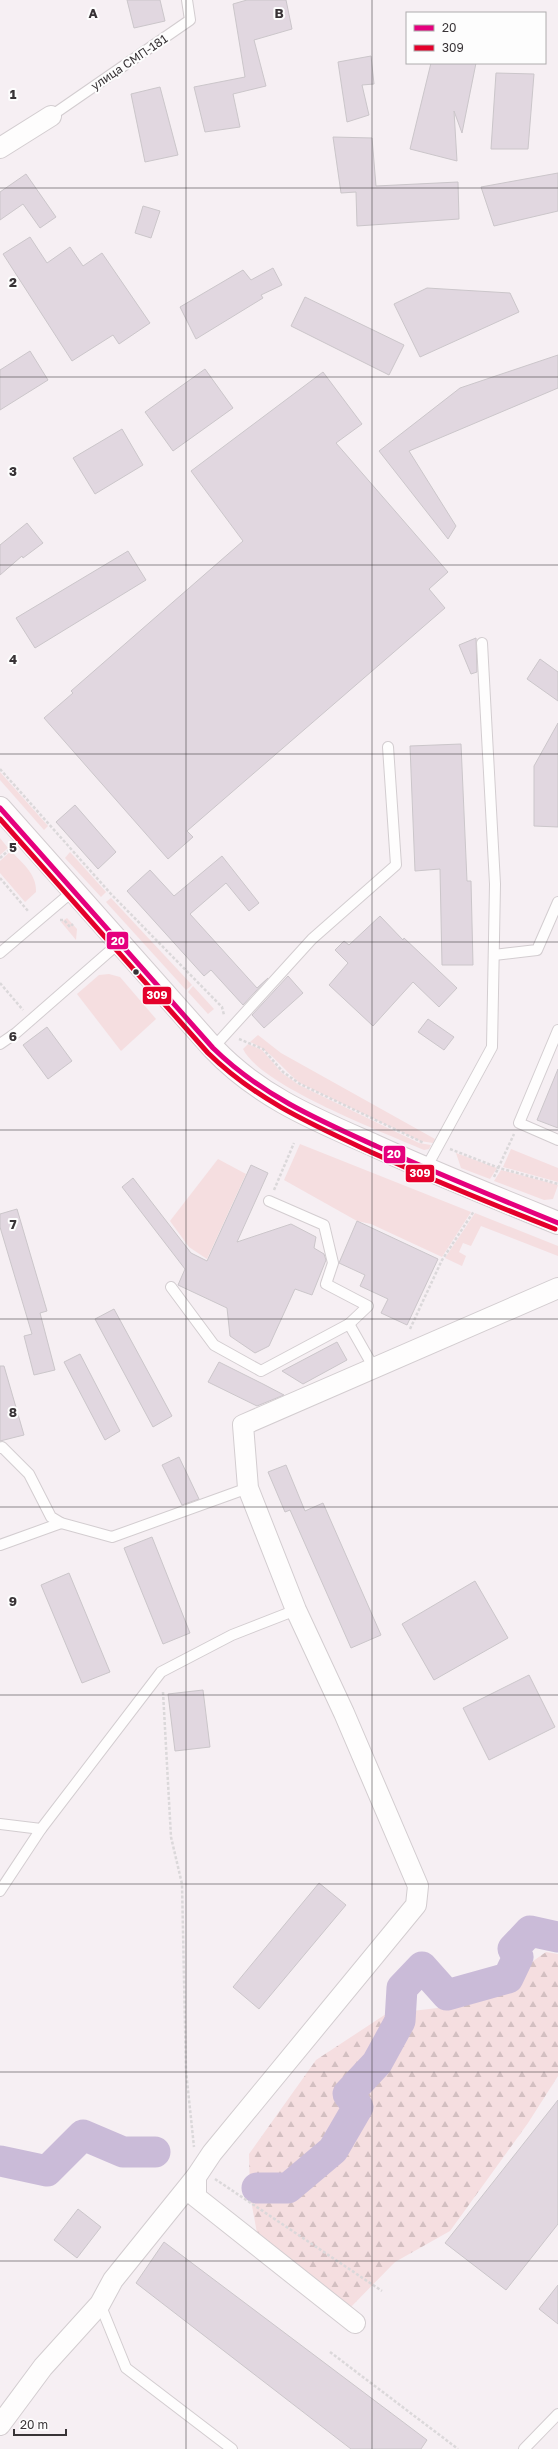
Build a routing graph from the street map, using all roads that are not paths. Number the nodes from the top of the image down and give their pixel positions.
1 (187, 0) edge
2 (52, 116) joint
3 (0, 148) edge
4 (482, 643) dead end
5 (388, 747) dead end
6 (0, 808) edge
7 (73, 891) junction
8 (558, 902) edge
9 (119, 943) junction
10 (0, 953) edge
11 (494, 955) junction
12 (558, 1030) edge
13 (0, 1044) edge
14 (213, 1048) junction
15 (558, 1140) edge
16 (425, 1170) junction
17 (269, 1201) road end
18 (557, 1219) edge
19 (171, 1287) dead end
20 (558, 1288) edge
21 (349, 1324) junction
22 (374, 1368) junction
23 (0, 1448) edge
24 (248, 1488) junction
25 (62, 1523) junction
26 (0, 1545) edge
27 (296, 1610) junction
28 (0, 1824) edge
29 (42, 1828) junction
30 (0, 1891) edge
31 (196, 2177) junction
32 (100, 2304) junction
33 (355, 2323) dead end
34 (558, 2414) edge
35 (0, 2425) edge
36 (232, 2449) edge
37 (524, 2449) edge

1 - 2 lane, улица СМП-181
2 - 3 street
4 - 11 lane
5 - 14 lane
6 - 7 main road
7 - 9 main road
7 - 10 lane
8 - 11 lane
9 - 13 lane
9 - 14 main road
11 - 16 lane
12 - 15 lane
14 - 16 main road
16 - 18 main road
17 - 21 lane
19 - 21 lane
20 - 22 street
21 - 22 lane
22 - 24 street
23 - 25 lane
24 - 25 lane
24 - 27 street
25 - 26 lane
27 - 29 lane
27 - 31 street
28 - 29 lane
29 - 30 lane
31 - 32 street
31 - 33 street
32 - 35 street
32 - 36 lane
34 - 37 lane

